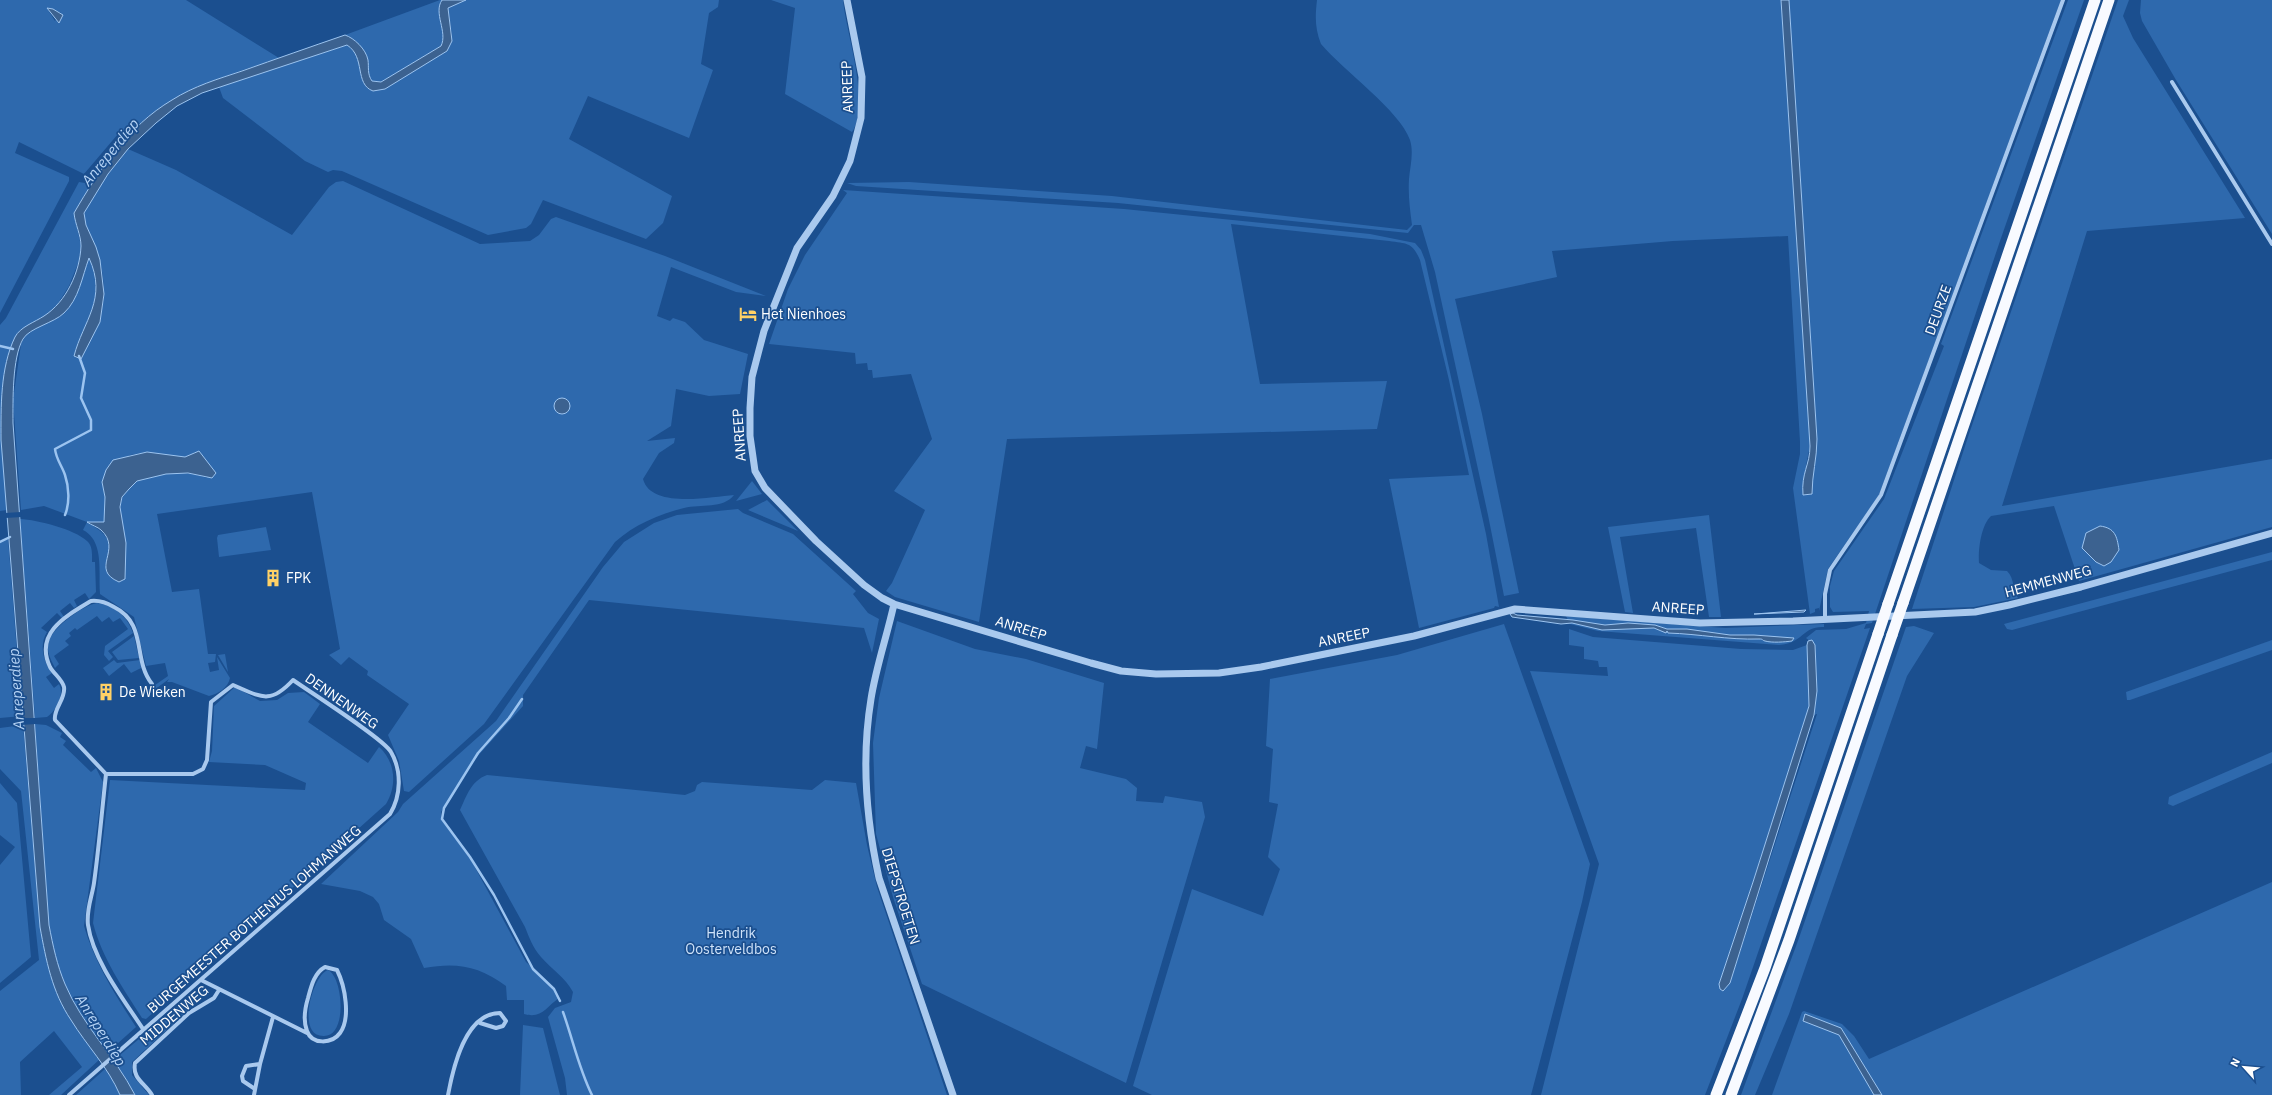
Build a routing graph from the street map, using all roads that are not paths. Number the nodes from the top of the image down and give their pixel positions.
1 (847, 0) edge
2 (2063, 0) edge
3 (2095, 0) edge
4 (2109, 0) edge
5 (2172, 82) dead end
6 (2272, 244) edge
7 (2272, 533) edge
8 (894, 604) junction
9 (1825, 619) junction
10 (152, 684) dead end
11 (378, 740) joint
12 (106, 774) junction
13 (201, 980) junction
14 (219, 990) junction
15 (273, 1017) junction
16 (480, 1023) junction
17 (143, 1029) junction
18 (307, 1034) junction
19 (260, 1064) junction
20 (255, 1089) junction
21 (69, 1095) edge
22 (152, 1095) edge
23 (254, 1095) edge
24 (448, 1095) edge
25 (953, 1095) edge
26 (1716, 1095) edge
27 (1731, 1095) edge

1 - 8 street, ANREEP
2 - 9 street, DEURZE
3 - 26 highway, bridge
4 - 27 highway, bridge
5 - 6 street
7 - 9 street, HEMMENWEG
8 - 9 street, ANREEP
8 - 25 street, DIEPSTROETEN
10 - 12 street
11 - 12 street, DENNENWEG
11 - 13 street, BURGEMEESTER BOTHENIUS LOHMANWEG
12 - 17 street
13 - 14 street, MIDDENWEG
13 - 17 street, BURGEMEESTER BOTHENIUS LOHMANWEG
14 - 15 street, MIDDENWEG
14 - 22 street, MIDDENWEG
15 - 18 street, MIDDENWEG
15 - 19 street
16 - 16 street
16 - 24 street
17 - 21 street, BURGEMEESTER BOTHENIUS LOHMANWEG
18 - 18 street, MIDDENWEG
19 - 20 street
19 - 20 street
20 - 23 street

